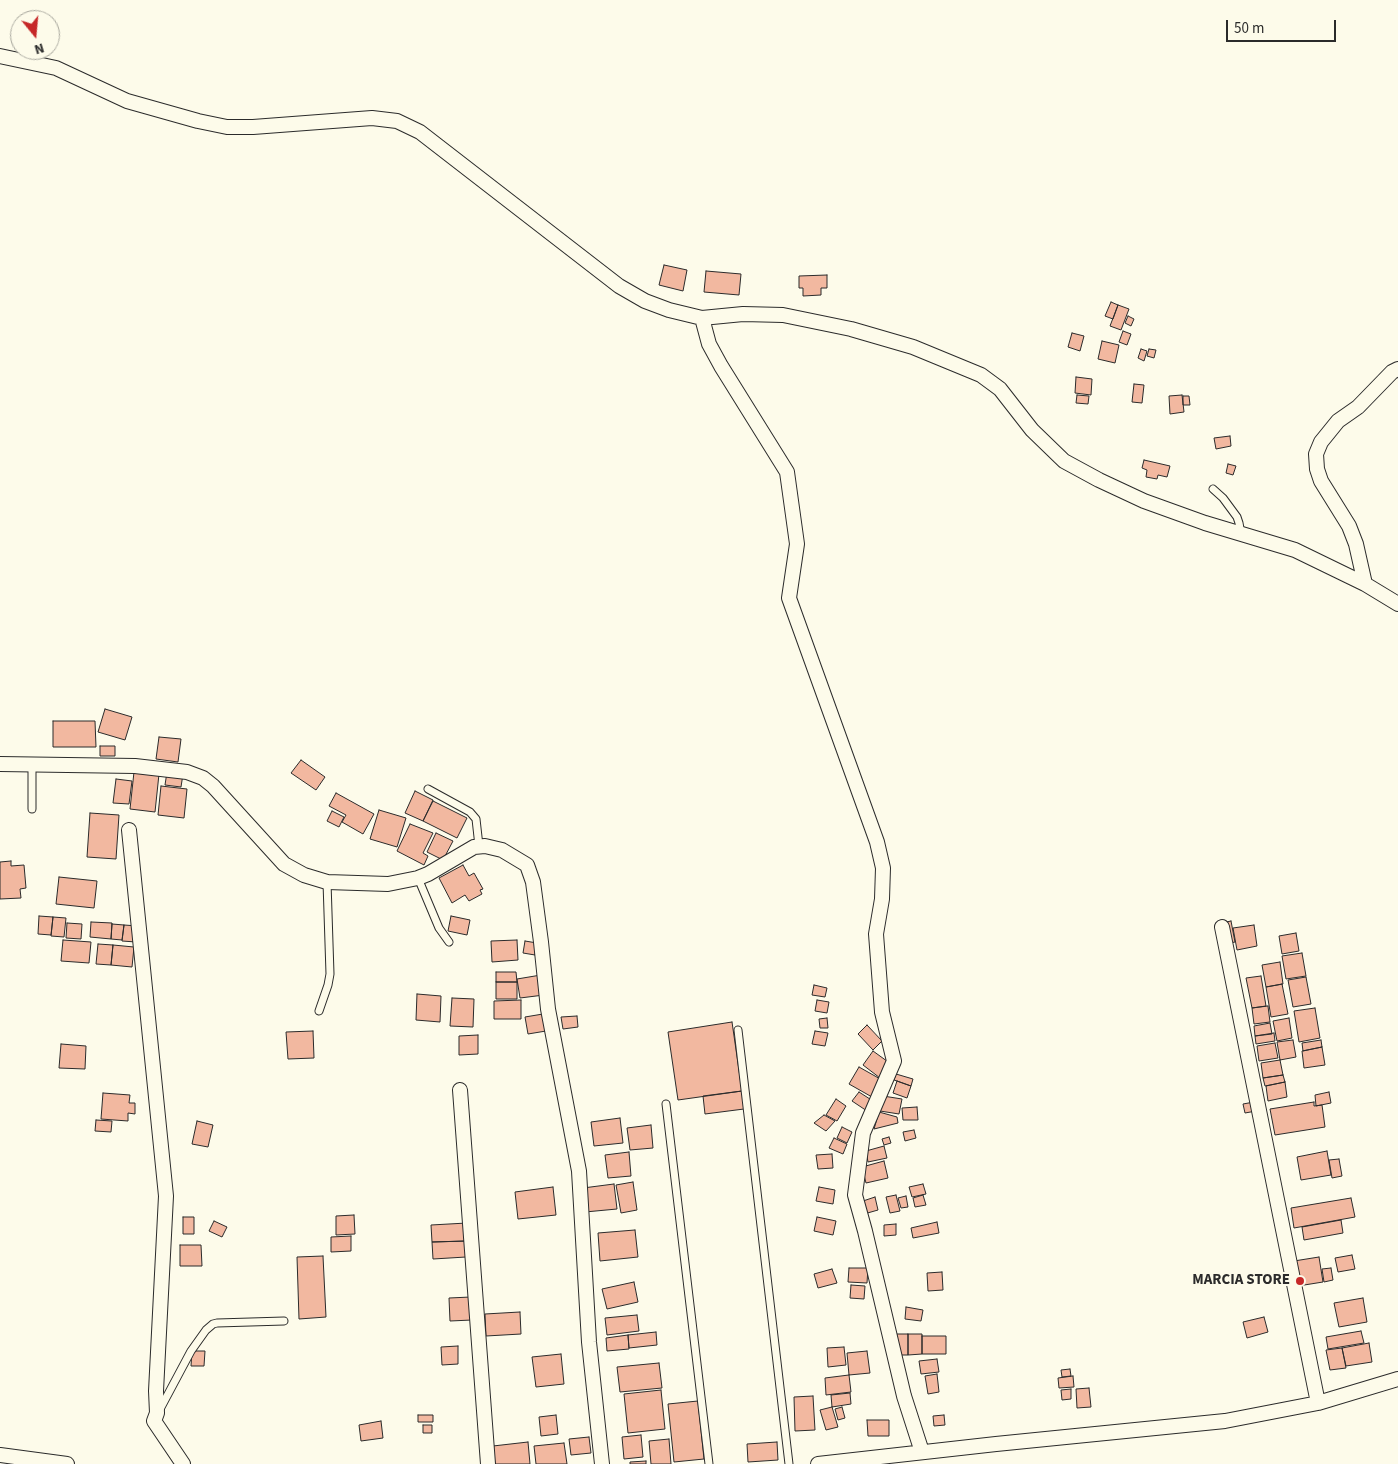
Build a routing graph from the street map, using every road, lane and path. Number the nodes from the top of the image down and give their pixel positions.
1 (0, 56) edge
2 (702, 318) junction
3 (1398, 369) edge
4 (1213, 489) dead end
5 (1241, 534) junction
6 (1365, 584) junction
7 (1398, 604) edge
8 (0, 764) edge
9 (32, 764) junction
10 (428, 788) dead end
11 (32, 809) dead end
12 (129, 830) dead end
13 (479, 846) junction
14 (418, 878) junction
15 (327, 882) junction
16 (1222, 927) dead end
17 (449, 942) dead end
18 (319, 1011) dead end
19 (738, 1030) dead end
20 (460, 1090) dead end
21 (666, 1104) dead end
22 (284, 1321) dead end
23 (1398, 1379) edge
24 (1318, 1403) junction
25 (154, 1421) junction
26 (922, 1452) junction
27 (0, 1454) edge
28 (67, 1464) edge
29 (183, 1464) edge
30 (488, 1464) edge
31 (602, 1464) edge
32 (709, 1464) edge
33 (789, 1464) edge
34 (818, 1464) edge

1 - 2 street
2 - 5 street
2 - 26 street
3 - 6 street
4 - 5 lane
5 - 6 street
6 - 7 street
8 - 9 street
9 - 11 lane
9 - 15 street
10 - 13 lane
12 - 25 street
13 - 14 street
13 - 31 street
14 - 15 street
14 - 17 lane
15 - 18 lane
16 - 24 street
19 - 33 lane
20 - 30 street
21 - 32 lane
22 - 25 lane
23 - 24 street
24 - 26 street
25 - 29 street
26 - 34 street
27 - 28 street

